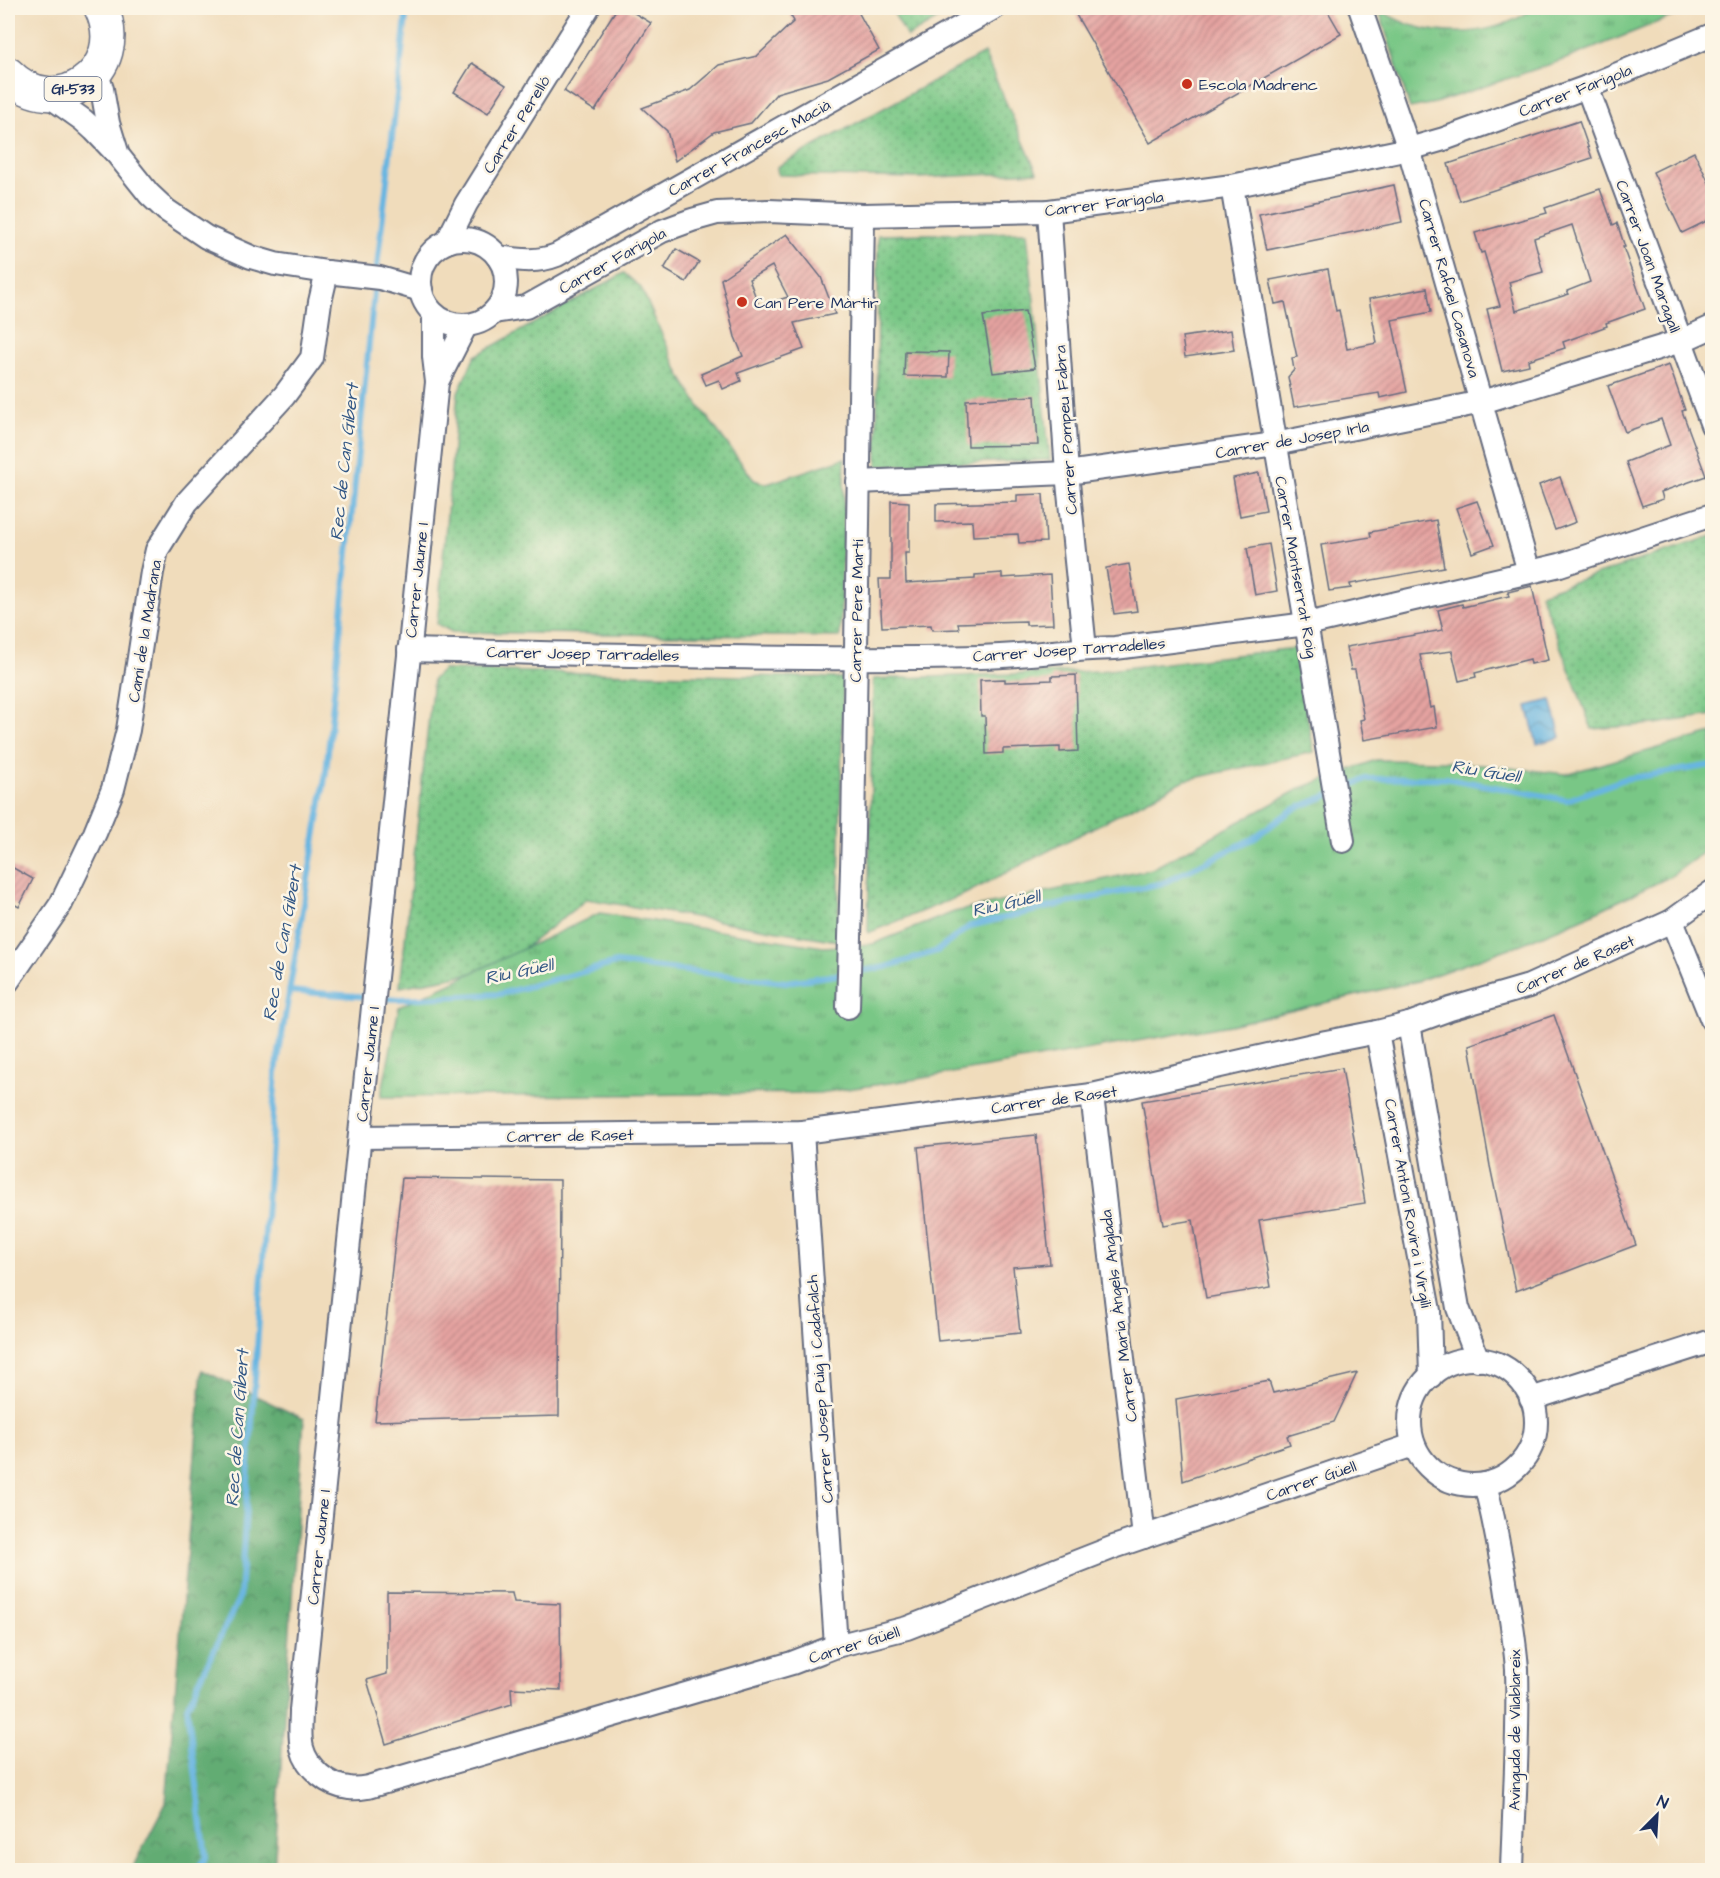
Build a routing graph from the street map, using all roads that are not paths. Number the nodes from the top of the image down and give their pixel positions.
1 (101, 8) edge
2 (128, 8) edge
3 (588, 8) edge
4 (994, 8) edge
5 (1360, 8) edge
6 (1713, 35) edge
7 (109, 39) junction
8 (96, 72) junction
9 (9, 78) edge
10 (1587, 87) junction
11 (45, 93) junction
12 (1409, 149) junction
13 (117, 154) junction
14 (1232, 186) junction
15 (1049, 211) junction
16 (863, 215) junction
17 (447, 242) junction
18 (498, 256) junction
19 (334, 273) junction
20 (421, 280) junction
21 (494, 312) junction
22 (434, 314) junction
23 (466, 325) junction
24 (1713, 327) edge
25 (1681, 341) junction
26 (437, 382) junction
27 (1482, 402) junction
28 (1713, 425) edge
29 (1275, 444) junction
30 (1067, 473) junction
31 (858, 482) junction
32 (1713, 515) edge
33 (1529, 572) junction
34 (1307, 624) junction
35 (1085, 648) junction
36 (409, 650) junction
37 (855, 658) junction
38 (1343, 841) dead end
39 (1713, 892) edge
40 (1672, 921) junction
41 (8, 981) edge
42 (848, 1007) dead end
43 (1713, 1020) edge
44 (1409, 1024) junction
45 (1377, 1032) junction
46 (1092, 1095) junction
47 (802, 1132) junction
48 (360, 1137) junction
49 (1713, 1341) edge
50 (1479, 1360) junction
51 (1431, 1376) junction
52 (1531, 1399) junction
53 (1413, 1445) junction
54 (1485, 1484) junction
55 (1144, 1537) junction
56 (836, 1646) junction
57 (301, 1746) joint
58 (1512, 1870) edge

1 - 7 main road
2 - 7 main road, GI-533
3 - 17 street, Carrer Perelló
4 - 18 street, Carrer Francesc Macià
5 - 12 street, Carrer Rafael Casanova
6 - 10 street, Carrer Farigola
7 - 8 main road, GI-533
8 - 11 main road, GI-533
8 - 13 street
9 - 11 main road, GI-533
10 - 12 street, Carrer Farigola
10 - 25 street, Carrer Joan Maragall
11 - 13 street
12 - 14 street, Carrer Farigola
12 - 27 street, Carrer Rafael Casanova
13 - 19 street
14 - 15 street, Carrer Farigola
14 - 29 street, Carrer Montserrat Roig
15 - 16 street, Carrer Farigola
15 - 30 street, Carrer Pompeu Fabra
16 - 21 street, Carrer Farigola
16 - 31 street, Carrer Pere Martí
17 - 18 street
17 - 20 street
18 - 21 street
19 - 20 street
19 - 41 street, Camí de la Madrana
20 - 22 street
21 - 23 street
22 - 23 street
22 - 26 street, Carrer Jaume I
23 - 26 street, Carrer Jaume I
24 - 25 street, Carrer de Josep Irla
25 - 27 street, Carrer de Josep Irla
25 - 28 street, Carrer Joan Maragall
26 - 36 street, Carrer Jaume I
27 - 29 street, Carrer de Josep Irla
27 - 33 street, Carrer Rafael Casanova
29 - 30 street, Carrer de Josep Irla
29 - 34 street, Carrer Montserrat Roig
30 - 31 street, Carrer de Josep Irla
30 - 35 street, Carrer Pompeu Fabra
31 - 37 street, Carrer Pere Martí
32 - 33 street, Carrer Josep Tarradelles
33 - 34 street, Carrer Josep Tarradelles
34 - 35 street, Carrer Josep Tarradelles
34 - 38 street, Carrer Montserrat Roig
35 - 37 street, Carrer Josep Tarradelles
36 - 37 street, Carrer Josep Tarradelles
36 - 48 street, Carrer Jaume I
37 - 42 street, Carrer Pere Martí
39 - 40 street, Carrer de Raset
40 - 43 street
40 - 44 street, Carrer de Raset
44 - 45 street, Carrer de Raset
44 - 50 street, Carrer Antoni Rovira i Virgili
45 - 46 street, Carrer de Raset
45 - 51 street, Carrer Antoni Rovira i Virgili
46 - 47 street, Carrer de Raset
46 - 55 street, Carrer Maria Àngels Anglada
47 - 48 street, Carrer de Raset
47 - 56 street, Carrer Josep Puig i Cadafalch
48 - 57 street, Carrer Jaume I
49 - 52 street
50 - 51 street
50 - 52 street
51 - 53 street
52 - 54 street
53 - 54 street
53 - 55 street, Carrer Güell
54 - 58 street, Avinguda de Vilablareix
55 - 56 street, Carrer Güell
56 - 57 street, Carrer Güell

